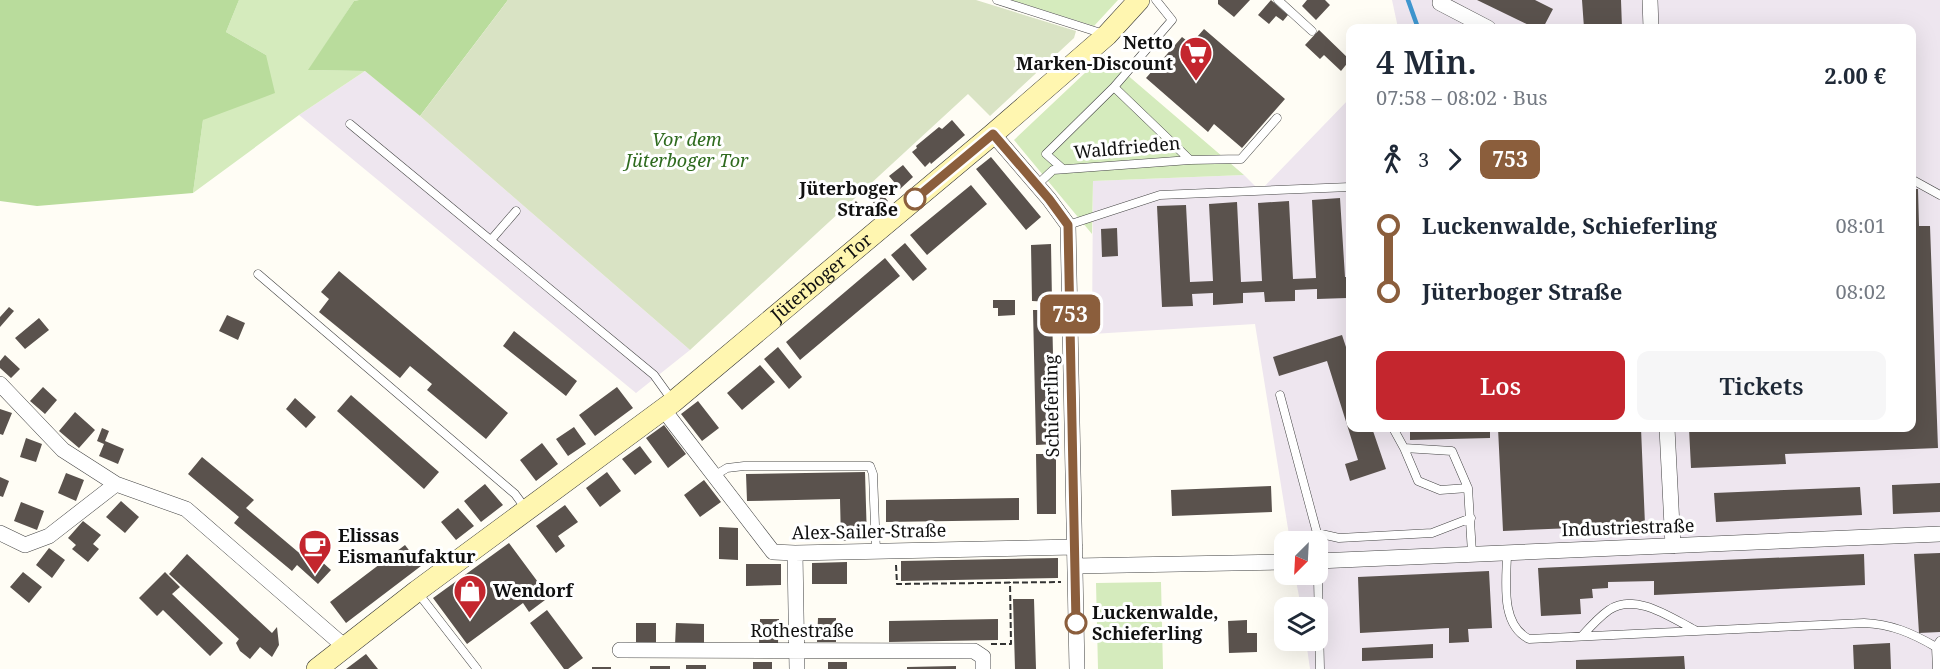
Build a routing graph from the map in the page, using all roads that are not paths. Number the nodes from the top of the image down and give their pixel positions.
1 (997, 0) edge
2 (1139, 0) edge
3 (1156, 0) edge
4 (1278, 0) edge
5 (1650, 0) edge
6 (1440, 3) dead end
7 (1480, 24) edge
8 (1651, 24) edge
9 (1312, 31) dead end
10 (1107, 35) junction
11 (1114, 87) junction
12 (1277, 118) dead end
13 (350, 124) dead end
14 (993, 134) junction
15 (1190, 160) junction
16 (1063, 169) junction
17 (1916, 182) edge
18 (1037, 185) junction
19 (1346, 187) edge
20 (1940, 195) edge
21 (516, 211) dead end
22 (1068, 225) junction
23 (491, 240) junction
24 (258, 274) dead end
25 (0, 384) edge
26 (1280, 395) dead end
27 (668, 405) junction
28 (1395, 432) edge
29 (1667, 432) edge
30 (1404, 448) junction
31 (714, 476) junction
32 (116, 484) junction
33 (1468, 488) junction
34 (526, 510) junction
35 (1471, 518) junction
36 (1316, 531) edge
37 (0, 533) edge
38 (1940, 534) edge
39 (1328, 536) edge
40 (1672, 546) junction
41 (1075, 547) junction
42 (876, 551) junction
43 (1506, 552) junction
44 (795, 553) junction
45 (1472, 553) junction
46 (1328, 560) edge
47 (1274, 563) edge
48 (1075, 574) junction
49 (1318, 585) edge
50 (417, 591) junction
51 (1697, 631) junction
52 (1582, 636) junction
53 (1938, 644) edge
54 (345, 647) junction
55 (620, 650) dead end
56 (797, 650) junction
57 (981, 660) edge
58 (317, 669) edge
59 (477, 669) edge
60 (797, 669) edge
61 (1077, 669) edge
62 (1320, 669) edge
63 (1937, 669) edge

1 - 10 lane
2 - 10 main road, Jüterboger Tor
3 - 11 lane
4 - 9 lane
5 - 8 street
6 - 7 street
10 - 14 main road, Jüterboger Tor
11 - 15 lane, Waldfrieden
11 - 16 lane
12 - 15 lane
13 - 23 lane
14 - 18 street
14 - 27 main road, Jüterboger Tor
15 - 16 lane, Waldfrieden
16 - 18 lane, Waldfrieden
17 - 20 lane
18 - 22 street
19 - 22 lane
21 - 23 lane
22 - 41 street, Schieferling
23 - 27 lane
24 - 34 lane
25 - 32 street
26 - 36 lane
27 - 31 street, Alex-Sailer-Straße
27 - 34 main road
28 - 30 lane
29 - 40 street
30 - 33 lane
30 - 33 lane
31 - 42 lane
31 - 44 street, Alex-Sailer-Straße
32 - 37 street
32 - 54 street
33 - 35 lane
34 - 50 main road
35 - 39 lane
35 - 45 lane
38 - 40 street, Industriestraße
40 - 43 street, Industriestraße
41 - 42 street, Alex-Sailer-Straße
41 - 48 street, Schieferling
42 - 44 street, Alex-Sailer-Straße
43 - 45 street, Industriestraße
43 - 52 lane
44 - 56 street
45 - 46 street, Industriestraße
47 - 48 street
48 - 61 street, Schieferling
49 - 62 lane
50 - 54 main road
50 - 59 lane
51 - 52 lane
51 - 52 lane
51 - 53 lane
53 - 63 lane
54 - 58 main road
55 - 56 street, Rothestraße
56 - 57 street, Rothestraße
56 - 60 street

